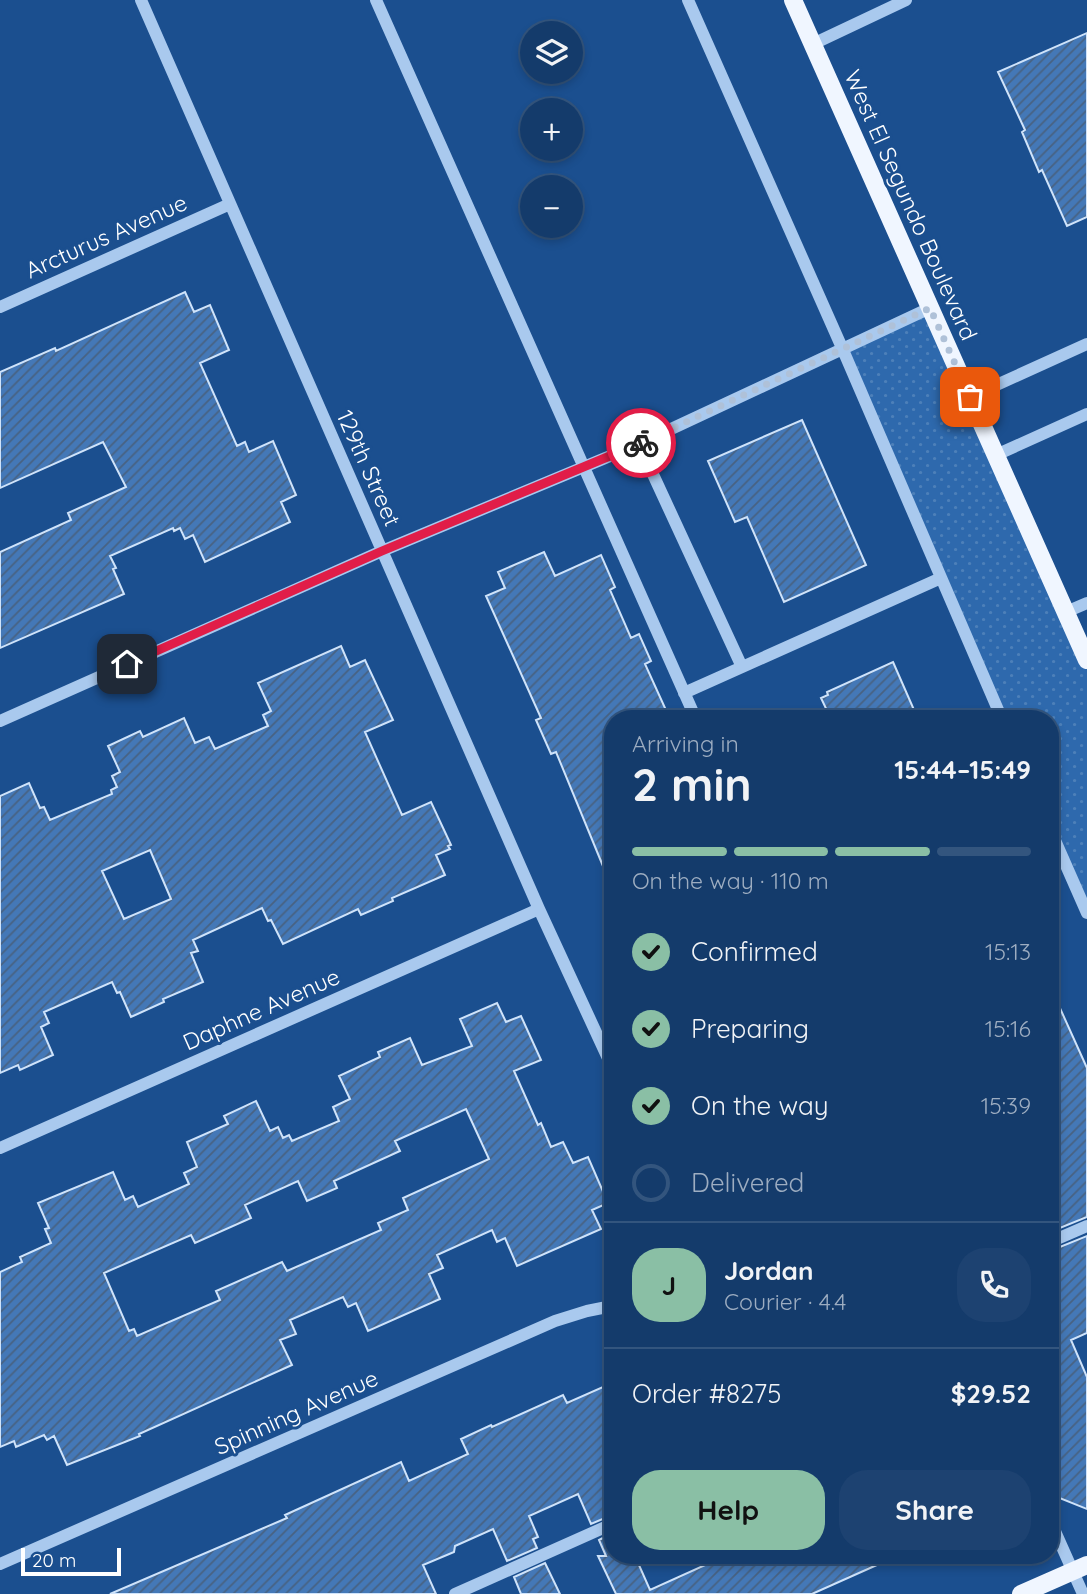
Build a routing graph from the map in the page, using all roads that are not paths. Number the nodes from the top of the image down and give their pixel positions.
1 (141, 0) edge
2 (376, 0) edge
3 (688, 0) edge
4 (793, 0) edge
5 (906, 0) edge
6 (813, 44) junction
7 (230, 204) junction
8 (0, 307) edge
9 (930, 308) junction
10 (1087, 344) edge
11 (843, 350) junction
12 (970, 397) junction
13 (1087, 414) edge
14 (639, 444) junction
15 (996, 455) junction
16 (584, 466) junction
17 (382, 551) junction
18 (941, 578) junction
19 (1087, 603) edge
20 (1066, 612) junction
21 (1087, 660) edge
22 (742, 667) junction
23 (684, 693) junction
24 (692, 710) edge
25 (998, 710) edge
26 (0, 721) edge
27 (1059, 849) edge
28 (539, 909) junction
29 (1087, 913) edge
30 (604, 1050) edge
31 (0, 1148) edge
32 (1087, 1226) edge
33 (1059, 1238) edge
34 (604, 1308) edge
35 (604, 1528) edge
36 (1059, 1534) edge
37 (0, 1564) edge
38 (1080, 1568) edge
39 (455, 1594) edge
40 (1021, 1594) edge
41 (1083, 1594) edge

1 - 7 street, 129th Street
2 - 16 street
3 - 11 street
4 - 6 main road, West El Segundo Boulevard
5 - 6 street
6 - 9 main road, West El Segundo Boulevard
7 - 8 street, Arcturus Avenue
7 - 17 street, 129th Street
9 - 11 street
9 - 12 main road, West El Segundo Boulevard
10 - 12 street
11 - 14 street
11 - 18 street
12 - 15 main road, West El Segundo Boulevard
13 - 15 street
14 - 16 street
14 - 22 street
15 - 20 main road, West El Segundo Boulevard
16 - 17 street
16 - 23 street
17 - 26 street
17 - 28 street, 129th Street
18 - 22 street
18 - 25 street
19 - 20 street
20 - 21 main road, West El Segundo Boulevard
22 - 23 street
23 - 24 street
27 - 29 street
28 - 30 street, 129th Street
28 - 31 street, Daphne Avenue
32 - 33 street
34 - 37 street, Spinning Avenue
35 - 39 street
36 - 38 street
38 - 40 main road
38 - 41 street

